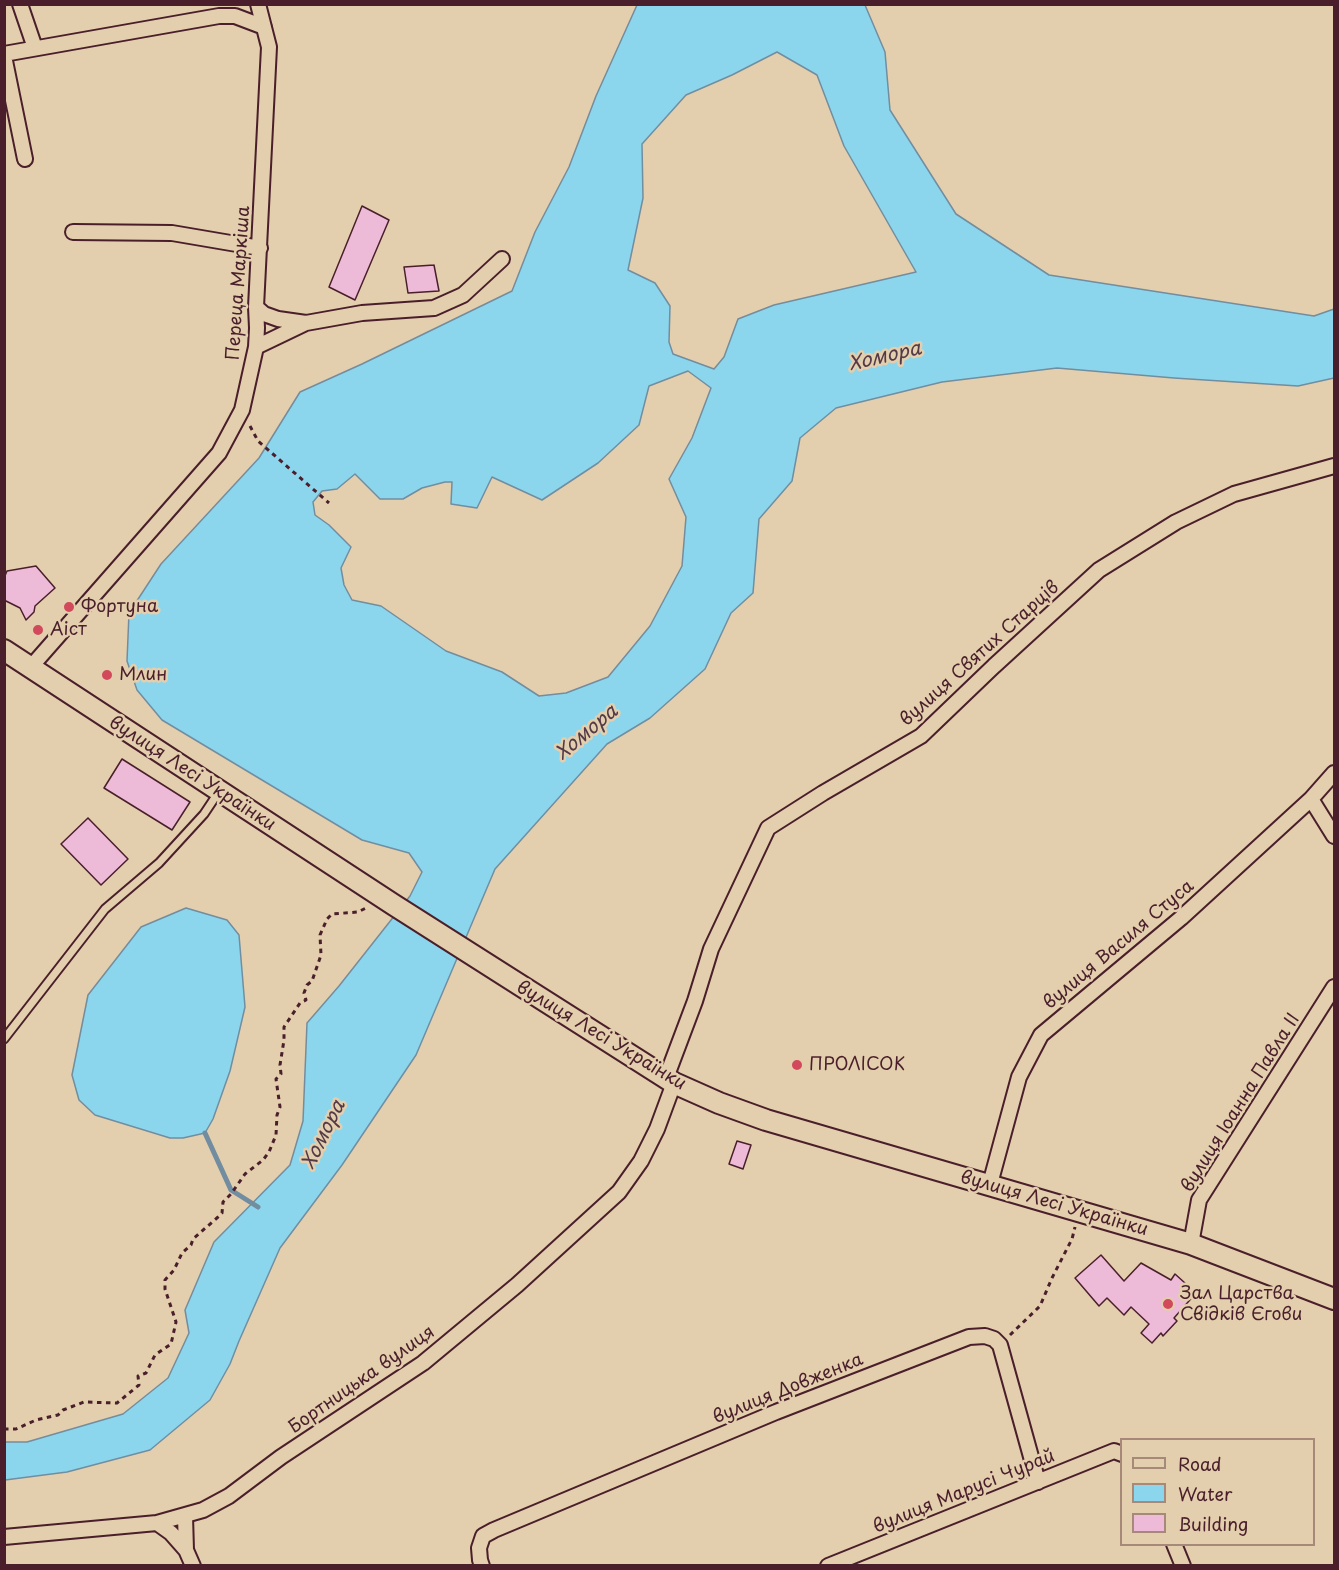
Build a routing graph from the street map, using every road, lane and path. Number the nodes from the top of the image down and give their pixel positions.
1 (20, 4) edge
2 (245, 4) edge
3 (258, 4) edge
4 (228, 16) junction
5 (264, 27) junction
6 (35, 48) junction
7 (4, 55) edge
8 (25, 159) dead end
9 (73, 232) dead end
10 (260, 248) junction
11 (502, 259) dead end
12 (256, 307) junction
13 (306, 323) junction
14 (256, 347) junction
15 (258, 441) dead end
16 (1335, 466) edge
17 (329, 503) dead end
18 (4, 650) edge
19 (30, 668) junction
20 (1335, 773) edge
21 (219, 791) junction
22 (1311, 799) junction
23 (1335, 836) edge
24 (387, 901) junction
25 (1335, 987) edge
26 (4, 1039) edge
27 (670, 1081) junction
28 (990, 1184) junction
29 (1080, 1211) junction
30 (1191, 1244) junction
31 (1335, 1299) edge
32 (1000, 1345) junction
33 (4, 1429) edge
34 (1118, 1452) edge
35 (1038, 1482) junction
36 (185, 1516) junction
37 (157, 1523) junction
38 (4, 1537) edge
39 (1174, 1546) edge
40 (186, 1550) junction
41 (481, 1563) edge
42 (193, 1566) edge
43 (828, 1566) edge
44 (1183, 1566) edge

1 - 6 street
2 - 4 street
3 - 5 street, Переца Маркіша
4 - 5 street
4 - 6 street
5 - 10 street, Переца Маркіша
6 - 7 street
7 - 8 street
9 - 10 street
10 - 12 street, Переца Маркіша
11 - 13 street
12 - 13 street
12 - 14 street, Переца Маркіша
13 - 14 street
14 - 19 street, Переца Маркіша
15 - 17 path
16 - 27 street, вулиця Святих Старців
18 - 19 main road, вулиця Лесі Українки
19 - 21 main road, вулиця Лесі Українки
20 - 22 street, вулиця Василя Стуса
21 - 24 main road, вулиця Лесі Українки
21 - 26 lane
22 - 23 street
22 - 28 street, вулиця Василя Стуса
24 - 27 main road, вулиця Лесі Українки
24 - 33 path
25 - 30 street, вулиця Іоанна Павла II
27 - 28 main road, вулиця Лесі Українки
27 - 36 street, Бортницька вулиця
28 - 29 main road, вулиця Лесі Українки
29 - 30 main road, вулиця Лесі Українки
29 - 32 path
30 - 31 main road, вулиця Лесі Українки
32 - 35 street
32 - 41 street, вулиця Довженка
34 - 35 street, вулиця Марусі Чурай
35 - 43 street, вулиця Марусі Чурай
36 - 37 street, Бортницька вулиця
36 - 40 street
37 - 38 street, Бортницька вулиця
37 - 40 street
39 - 44 street
40 - 42 street

